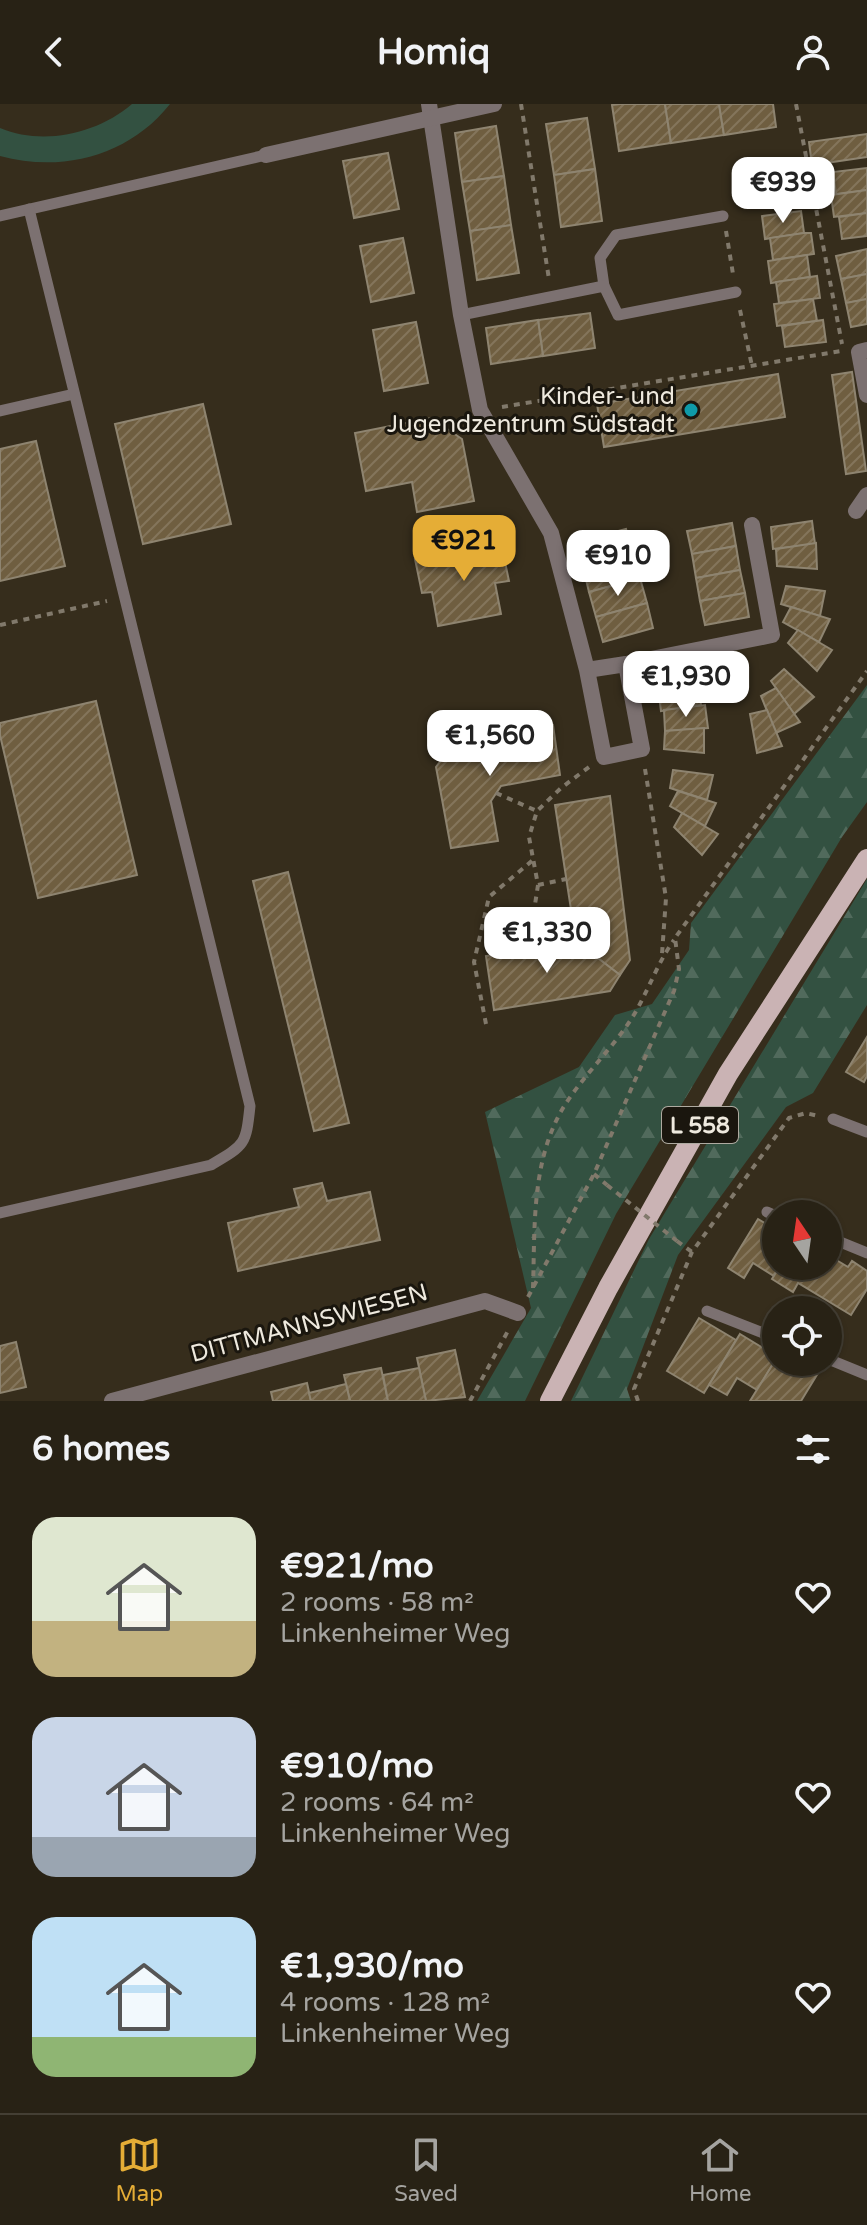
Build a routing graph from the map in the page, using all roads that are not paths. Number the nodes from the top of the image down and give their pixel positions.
1 (494, 104) edge
2 (430, 111) edge
3 (266, 155) joint
4 (29, 209) junction
5 (0, 216) edge
6 (723, 216) dead end
7 (604, 286) junction
8 (736, 292) dead end
9 (461, 315) junction
10 (867, 350) edge
11 (74, 394) junction
12 (867, 395) edge
13 (0, 411) edge
14 (867, 495) edge
15 (856, 511) dead end
16 (752, 525) dead end
17 (626, 664) junction
18 (587, 670) junction
19 (867, 859) edge
20 (833, 1119) road end
21 (867, 1132) edge
22 (0, 1213) edge
23 (842, 1243) edge
24 (867, 1253) edge
25 (707, 1311) dead end
26 (518, 1313) road end
27 (762, 1333) edge
28 (842, 1365) edge
29 (867, 1375) edge
30 (112, 1401) edge
31 (550, 1401) edge

1 - 2 street
2 - 3 street
2 - 9 street
3 - 4 lane
4 - 5 lane
4 - 11 lane
6 - 7 lane
7 - 8 lane
7 - 9 lane
9 - 18 street
10 - 12 street
11 - 13 lane
11 - 22 lane
14 - 15 street
16 - 17 street
17 - 18 street
17 - 18 street
19 - 31 main road, L 558
20 - 21 lane
23 - 24 lane
25 - 27 lane
26 - 30 street, DITTMANNSWIESEN
28 - 29 lane

